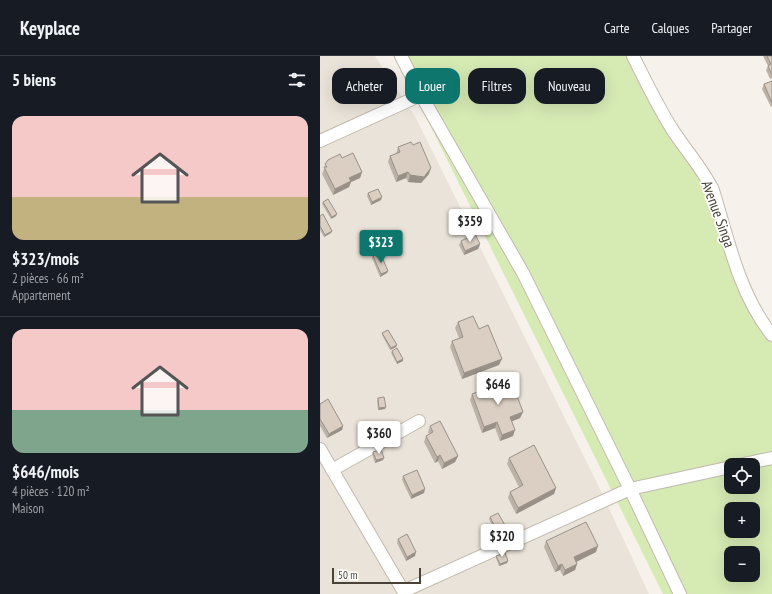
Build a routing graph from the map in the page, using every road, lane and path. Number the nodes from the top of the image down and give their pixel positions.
1 (401, 56) edge
2 (633, 56) edge
3 (407, 68) edge
4 (405, 103) edge
5 (426, 104) edge
6 (320, 141) edge
7 (772, 335) edge
8 (419, 421) dead end
9 (320, 449) edge
10 (772, 458) edge
11 (760, 461) edge
12 (724, 469) edge
13 (332, 470) junction
14 (630, 489) junction
15 (404, 593) edge
16 (680, 594) edge

1 - 3 street
2 - 7 street, Avenue Singa
4 - 6 street
5 - 14 street
8 - 13 street
9 - 13 street
10 - 11 street
12 - 14 street
13 - 15 street
14 - 15 street
14 - 16 street

